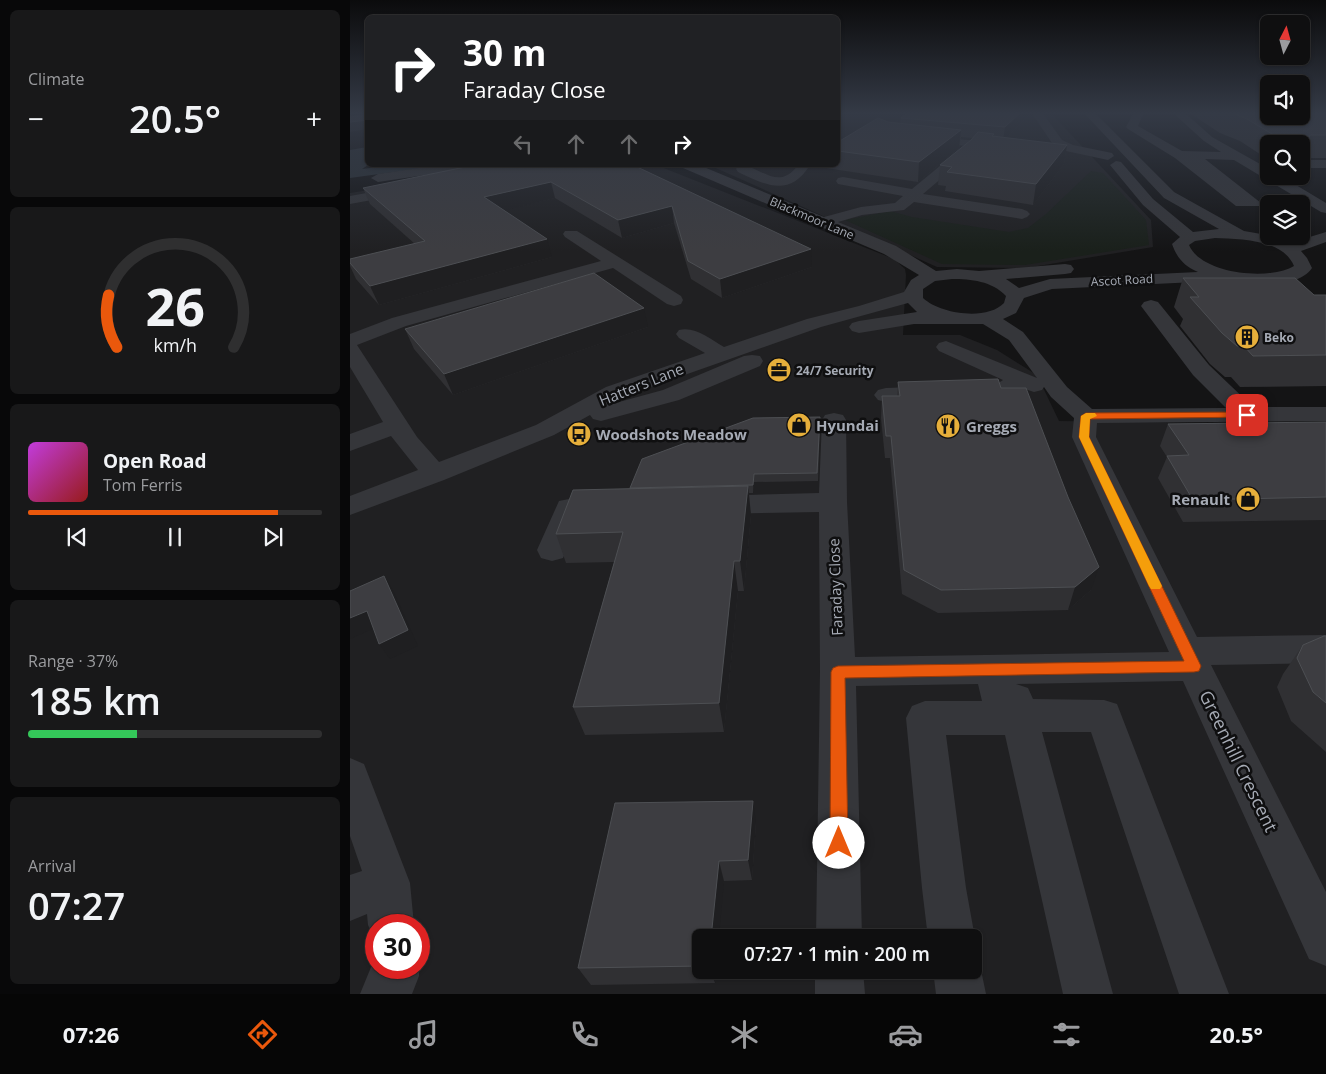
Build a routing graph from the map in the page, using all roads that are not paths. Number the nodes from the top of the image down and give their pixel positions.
1 (959, 158) edge
2 (1110, 158) edge
3 (1128, 158) edge
4 (1240, 158) edge
5 (1310, 164) edge
6 (1326, 164) edge
7 (1252, 165) junction
8 (1260, 165) edge
9 (693, 167) edge
10 (718, 167) edge
11 (739, 167) edge
12 (802, 167) edge
13 (1260, 170) edge
14 (703, 171) junction
15 (466, 172) edge
16 (369, 180) dead end
17 (843, 181) edge
18 (447, 182) edge
19 (1285, 185) edge
20 (419, 187) edge
21 (913, 195) junction
22 (350, 200) edge
23 (1326, 209) edge
24 (1022, 214) dead end
25 (823, 222) junction
26 (571, 234) dead end
27 (1246, 236) junction
28 (1326, 237) edge
29 (1290, 250) junction
30 (1172, 252) junction
31 (615, 262) junction
32 (934, 276) junction
33 (979, 276) junction
34 (1230, 276) junction
35 (1286, 278) junction
36 (913, 295) junction
37 (1015, 295) junction
38 (1295, 295) edge
39 (674, 300) dead end
40 (1151, 306) dead end
41 (972, 318) junction
42 (686, 334) dead end
43 (350, 341) edge
44 (946, 347) dead end
45 (350, 350) edge
46 (721, 354) junction
47 (1020, 378) junction
48 (1059, 392) junction
49 (886, 395) edge
50 (1326, 414) edge
51 (1247, 415) junction
52 (1086, 416) junction
53 (834, 420) dead end
54 (397, 425) junction
55 (545, 430) junction
56 (350, 443) edge
57 (435, 474) junction
58 (833, 502) junction
59 (686, 505) edge
60 (350, 506) edge
61 (598, 508) edge
62 (552, 550) dead end
63 (1326, 649) edge
64 (1190, 659) junction
65 (999, 670) junction
66 (838, 672) junction
67 (1012, 716) junction
68 (352, 788) edge
69 (369, 890) edge
70 (384, 914) edge
71 (839, 929) edge
72 (951, 929) edge
73 (1326, 942) edge
74 (393, 979) edge
75 (840, 979) edge
76 (958, 979) edge
77 (385, 994) edge
78 (840, 994) edge
79 (961, 994) edge
80 (1088, 994) edge
81 (1204, 994) edge

1 - 21 street
2 - 30 street
3 - 27 street
4 - 7 street
5 - 6 street
7 - 8 street
7 - 13 street
9 - 14 street, Blackmoor Lane
10 - 14 street
11 - 12 street
14 - 25 street, Blackmoor Lane
15 - 16 street
15 - 18 street
17 - 21 street
19 - 23 street
20 - 22 street
21 - 24 street
21 - 25 street
25 - 32 street, Blackmoor Lane
26 - 31 street
27 - 29 street
27 - 30 street, Ascot Road
28 - 29 street
29 - 35 street
30 - 33 street, Ascot Road
30 - 34 street
31 - 39 street
31 - 43 street
32 - 33 street
32 - 36 street
33 - 37 street
34 - 35 street
34 - 37 street, Ascot Road
35 - 38 street
36 - 41 street
36 - 46 street, Hatters Lane
37 - 41 street
40 - 51 street
41 - 48 street
41 - 55 street
42 - 46 street
44 - 47 street
45 - 54 street
46 - 55 street, Hatters Lane
47 - 48 street
47 - 49 street
48 - 52 street
50 - 51 street
51 - 52 street
52 - 64 street, Greenhill Crescent
53 - 58 street, Faraday Close
54 - 56 street
54 - 57 street
55 - 57 street, Hatters Lane
57 - 60 street, Hatters Lane
58 - 59 street
58 - 66 street, Faraday Close
61 - 62 street
63 - 64 street
64 - 65 street
64 - 73 street, Greenhill Crescent
65 - 66 street
65 - 67 street
66 - 71 street, Faraday Close
67 - 72 street
67 - 80 street
67 - 81 street
68 - 69 street
69 - 70 street
74 - 77 street
75 - 78 street
76 - 79 street

